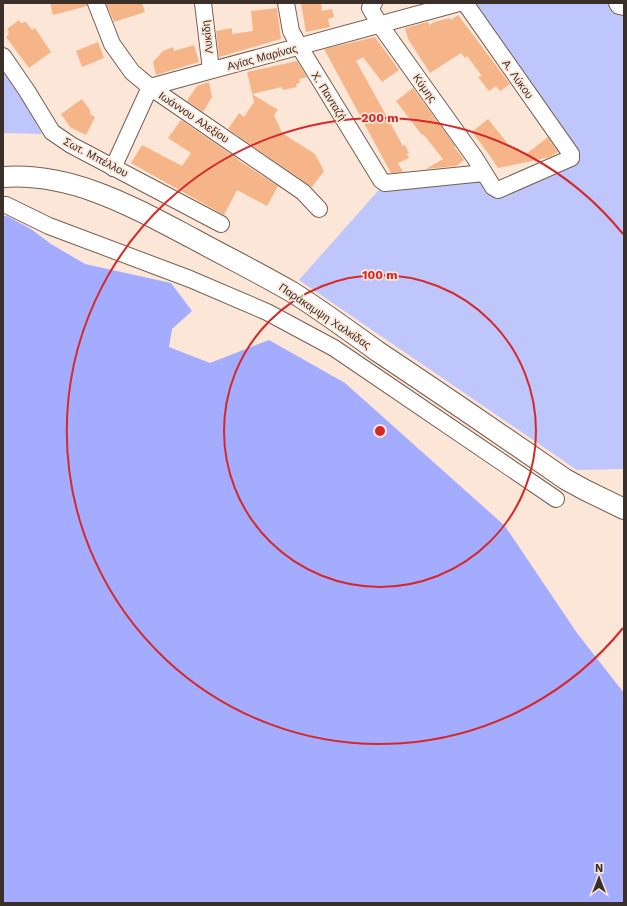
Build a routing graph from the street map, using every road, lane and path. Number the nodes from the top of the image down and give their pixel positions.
1 (96, 3) edge
2 (204, 3) edge
3 (286, 3) edge
4 (374, 3) edge
5 (459, 3) edge
6 (465, 3) edge
7 (617, 3) edge
8 (624, 7) edge
9 (380, 25) junction
10 (299, 46) junction
11 (3, 56) edge
12 (211, 70) junction
13 (150, 87) junction
14 (571, 154) joint
15 (113, 168) junction
16 (484, 173) junction
17 (3, 177) edge
18 (3, 205) edge
19 (319, 209) dead end
20 (221, 224) dead end
21 (556, 499) dead end
22 (624, 508) edge

1 - 13 street, Ιωάννου Αλεξίου
2 - 12 street, Λυκίδη
3 - 10 street, Χ. Πανταζή
4 - 9 street, Κύμης
5 - 9 street, Αγίας Μαρίνας
6 - 14 street, Α. Λύκου
7 - 8 street
9 - 10 street, Αγίας Μαρίνας
9 - 16 street, Κύμης
10 - 12 street, Αγίας Μαρίνας
10 - 16 street, Χ. Πανταζή
11 - 15 street, Σωτ. Μπέλλου
12 - 13 street, Αγίας Μαρίνας
13 - 15 street
13 - 19 street, Ιωάννου Αλεξίου
14 - 16 street, Κύμης
15 - 20 street, Σωτ. Μπέλλου
17 - 22 main road, Παράκαμψη Χαλκίδας
18 - 21 street

